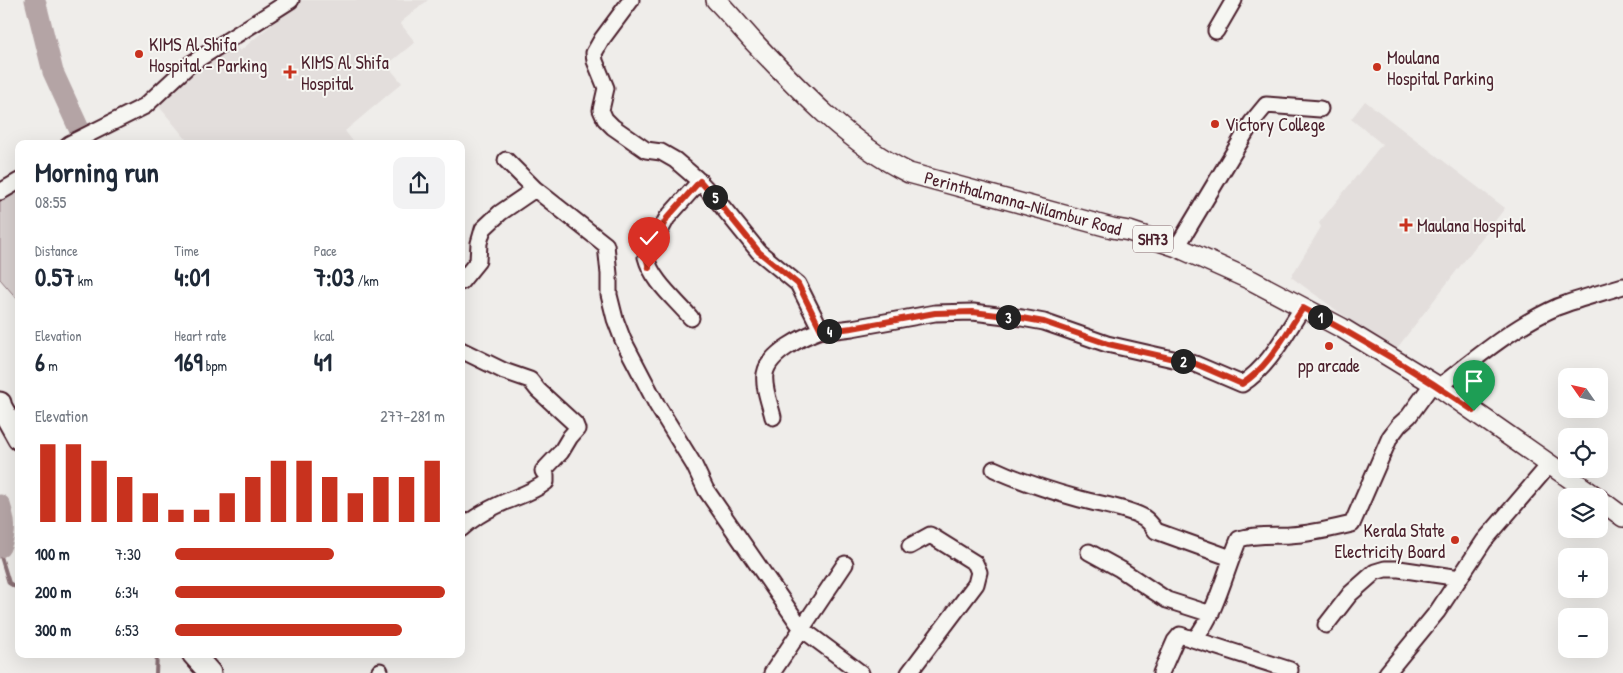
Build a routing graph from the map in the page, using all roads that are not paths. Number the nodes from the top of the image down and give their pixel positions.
1 (291, 0) edge
2 (631, 0) edge
3 (716, 0) edge
4 (1234, 0) edge
5 (1216, 31) dead end
6 (1320, 109) dead end
7 (76, 140) edge
8 (506, 160) dead end
9 (700, 181) junction
10 (15, 183) edge
11 (535, 189) junction
12 (0, 192) edge
13 (1177, 246) junction
14 (465, 277) edge
15 (1623, 286) edge
16 (1303, 308) junction
17 (691, 318) dead end
18 (821, 330) junction
19 (465, 352) edge
20 (1436, 385) junction
21 (0, 405) edge
22 (773, 417) dead end
23 (15, 432) edge
24 (1550, 464) junction
25 (994, 469) dead end
26 (1584, 488) edge
27 (1608, 506) edge
28 (1623, 517) edge
29 (465, 526) edge
30 (910, 546) dead end
31 (1089, 552) dead end
32 (1231, 558) junction
33 (845, 564) dead end
34 (1460, 578) junction
35 (1211, 614) junction
36 (1326, 625) dead end
37 (802, 628) junction
38 (1195, 639) junction
39 (197, 658) edge
40 (1290, 670) dead end
41 (210, 673) edge
42 (772, 673) edge
43 (861, 673) edge
44 (909, 673) edge
45 (1161, 673) edge
46 (1387, 673) edge

1 - 7 street
2 - 9 street
3 - 13 main road, Perinthalmanna-Nilambur Road / SH73
4 - 5 street
6 - 13 street
8 - 11 street
9 - 17 street
9 - 18 street
10 - 12 street
11 - 14 street
11 - 37 street
13 - 16 main road, Perinthalmanna-Nilambur Road / SH73
15 - 20 street
16 - 18 street
16 - 20 main road, Perinthalmanna-Nilambur Road / SH73
18 - 22 street
19 - 29 street
20 - 24 main road, Perinthalmanna-Nilambur Road / SH73
20 - 32 street
21 - 23 highway
24 - 26 main road, Perinthalmanna-Nilambur Road / SH73
24 - 34 street
25 - 32 street
27 - 28 main road
30 - 44 street
31 - 35 street
32 - 35 street
33 - 37 street
34 - 36 street
34 - 46 street
35 - 38 street
37 - 42 street
37 - 43 street
38 - 40 street
38 - 45 street
39 - 41 highway

